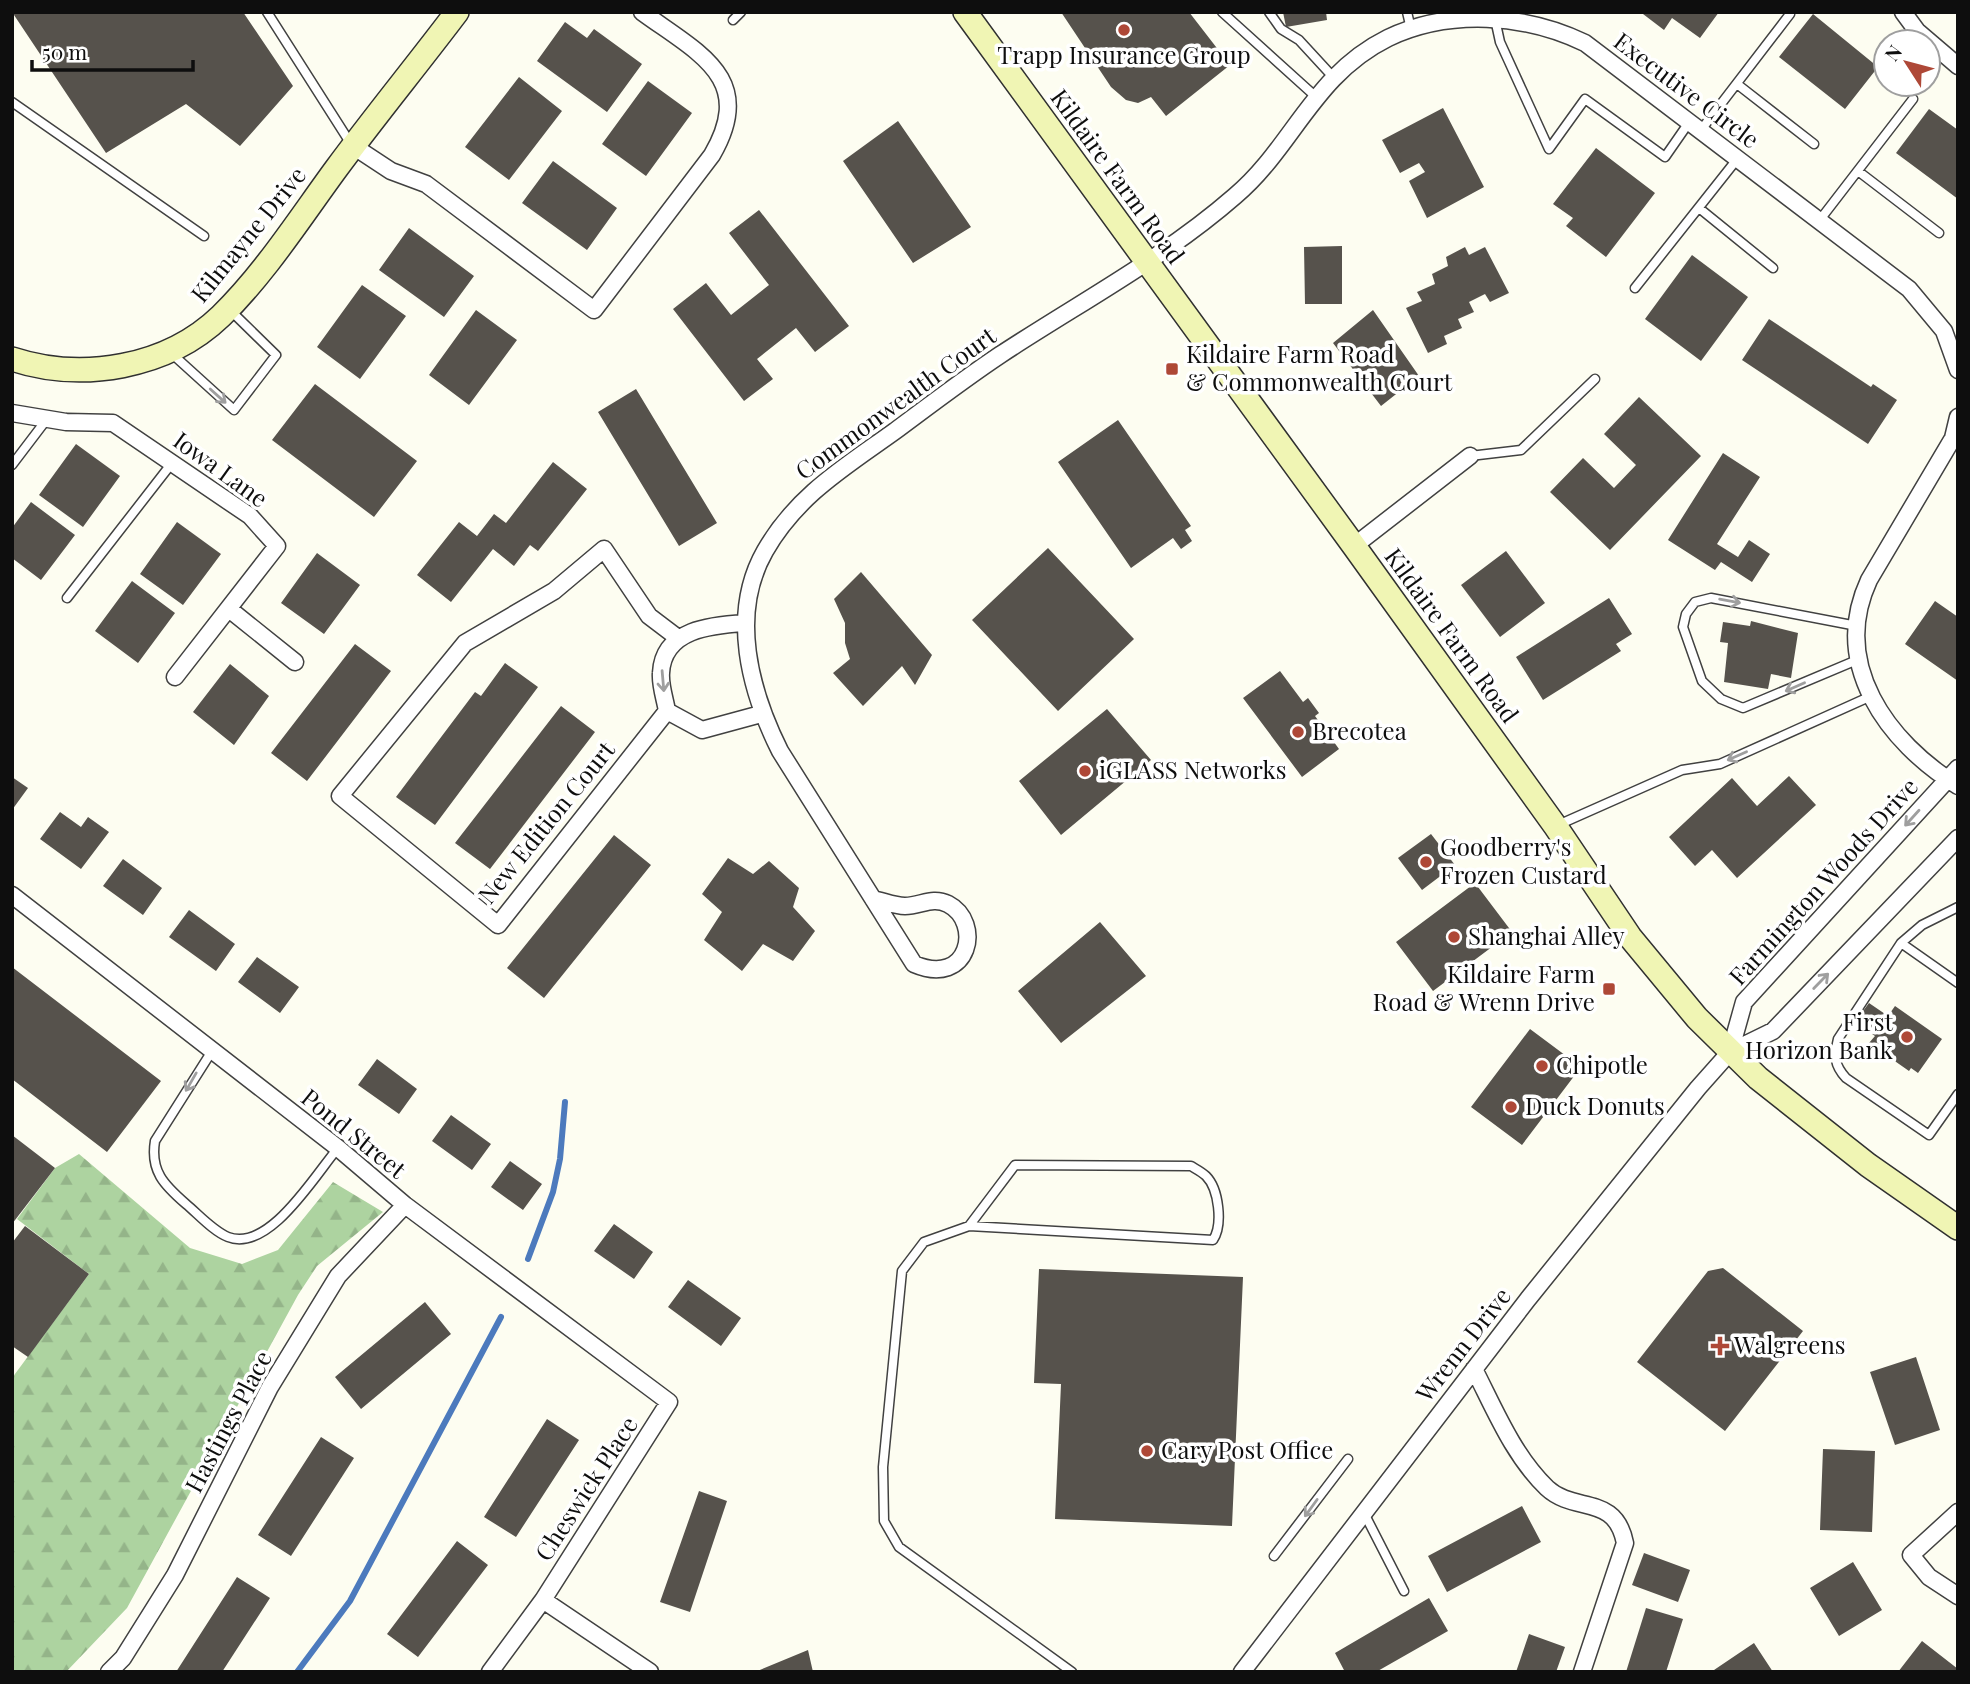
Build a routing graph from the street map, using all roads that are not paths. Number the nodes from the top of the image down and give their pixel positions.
1 (267, 12) edge
2 (457, 12) edge
3 (642, 12) edge
4 (741, 12) edge
5 (965, 12) edge
6 (1222, 12) edge
7 (1269, 12) edge
8 (1406, 12) edge
9 (1903, 12) edge
10 (1790, 14) dead end
11 (1495, 19) junction
12 (733, 20) dead end
13 (1411, 29) junction
14 (1958, 66) edge
15 (1334, 78) junction
16 (1737, 84) junction
17 (1315, 96) junction
18 (1913, 99) dead end
19 (12, 102) edge
20 (1696, 126) junction
21 (1814, 144) dead end
22 (353, 146) junction
23 (1738, 158) junction
24 (1858, 171) junction
25 (1699, 208) junction
26 (1819, 221) junction
27 (1939, 233) dead end
28 (204, 236) dead end
29 (1146, 262) junction
30 (1773, 268) dead end
31 (1635, 288) dead end
32 (227, 308) junction
33 (167, 350) junction
34 (12, 359) edge
35 (1958, 370) edge
36 (1595, 379) dead end
37 (12, 412) edge
38 (1958, 417) edge
39 (47, 419) junction
40 (1470, 456) joint
41 (172, 463) junction
42 (12, 465) edge
43 (1354, 546) junction
44 (68, 598) dead end
45 (229, 609) junction
46 (745, 623) junction
47 (1857, 626) junction
48 (678, 638) junction
49 (1857, 660) junction
50 (295, 662) dead end
51 (176, 677) dead end
52 (1869, 697) junction
53 (667, 711) junction
54 (761, 714) junction
55 (1954, 778) edge
56 (1556, 827) junction
57 (1958, 838) edge
58 (12, 895) edge
59 (873, 899) junction
60 (1958, 907) edge
61 (1901, 943) junction
62 (1958, 983) edge
63 (212, 1051) junction
64 (1730, 1052) junction
65 (1958, 1094) edge
66 (338, 1148) junction
67 (405, 1205) junction
68 (969, 1226) junction
69 (1958, 1227) edge
70 (1474, 1369) junction
71 (669, 1402) joint
72 (1348, 1459) dead end
73 (1958, 1512) edge
74 (1364, 1513) junction
75 (1274, 1556) dead end
76 (1404, 1591) dead end
77 (1958, 1596) edge
78 (543, 1600) junction
79 (109, 1672) edge
80 (489, 1672) edge
81 (650, 1672) edge
82 (1072, 1672) edge
83 (1242, 1672) edge
84 (1582, 1672) edge

1 - 22 lane
2 - 22 main road, Kilmayne Drive
3 - 22 street
4 - 12 lane
5 - 29 main road, Kildaire Farm Road
6 - 17 lane
7 - 15 lane
8 - 13 lane
9 - 14 street
10 - 16 lane
11 - 13 street, Executive Circle
11 - 20 street, Executive Circle
11 - 20 lane
13 - 15 street, Executive Circle
15 - 17 street, Executive Circle
16 - 20 lane
16 - 21 lane
17 - 29 street, Executive Circle
18 - 24 lane
19 - 28 lane
20 - 23 street, Executive Circle
22 - 32 main road, Kilmayne Drive
23 - 25 lane
23 - 26 street, Executive Circle
24 - 26 lane
24 - 27 lane
25 - 30 lane
25 - 31 lane
26 - 35 street, Executive Circle
29 - 43 main road, Kildaire Farm Road
29 - 46 street, Commonwealth Court
32 - 33 main road, Kilmayne Drive
33 -> 32 lane
33 - 34 main road, Kilmayne Drive
36 - 40 lane
37 - 39 street, Iowa Lane
38 - 47 street
39 - 41 street, Iowa Lane
39 - 42 lane
40 - 43 street
41 - 44 lane
41 - 45 street, Iowa Lane
43 - 56 main road, Kildaire Farm Road
45 - 50 street
45 - 51 street, Iowa Lane
46 - 48 street
46 - 54 street, Commonwealth Court
47 - 49 street
49 -> 47 lane
48 -> 53 street
48 - 53 street, New Edition Court
49 - 52 street
52 - 55 street
52 -> 56 lane
53 - 54 street
54 - 59 street, Commonwealth Court
55 -> 64 street, Farmington Woods Drive
56 - 64 main road, Kildaire Farm Road
64 -> 57 street
58 - 63 street, Pond Street
59 - 59 street, Commonwealth Court
60 - 61 lane
61 - 62 lane
61 - 65 lane
63 - 66 street, Pond Street
63 -> 66 lane
64 - 69 main road, Kildaire Farm Road
64 - 70 street, Wrenn Drive
66 - 67 street, Pond Street
67 - 71 street, Pond Street
67 - 79 street, Hastings Place
68 - 68 lane
68 - 82 lane
70 - 74 street, Wrenn Drive
70 - 84 street
71 - 78 street, Cheswick Place
72 -> 75 lane
73 - 77 street
74 - 76 lane
74 - 83 street, Wrenn Drive
78 - 80 street, Cheswick Place
78 - 81 street, Cheswick Place

